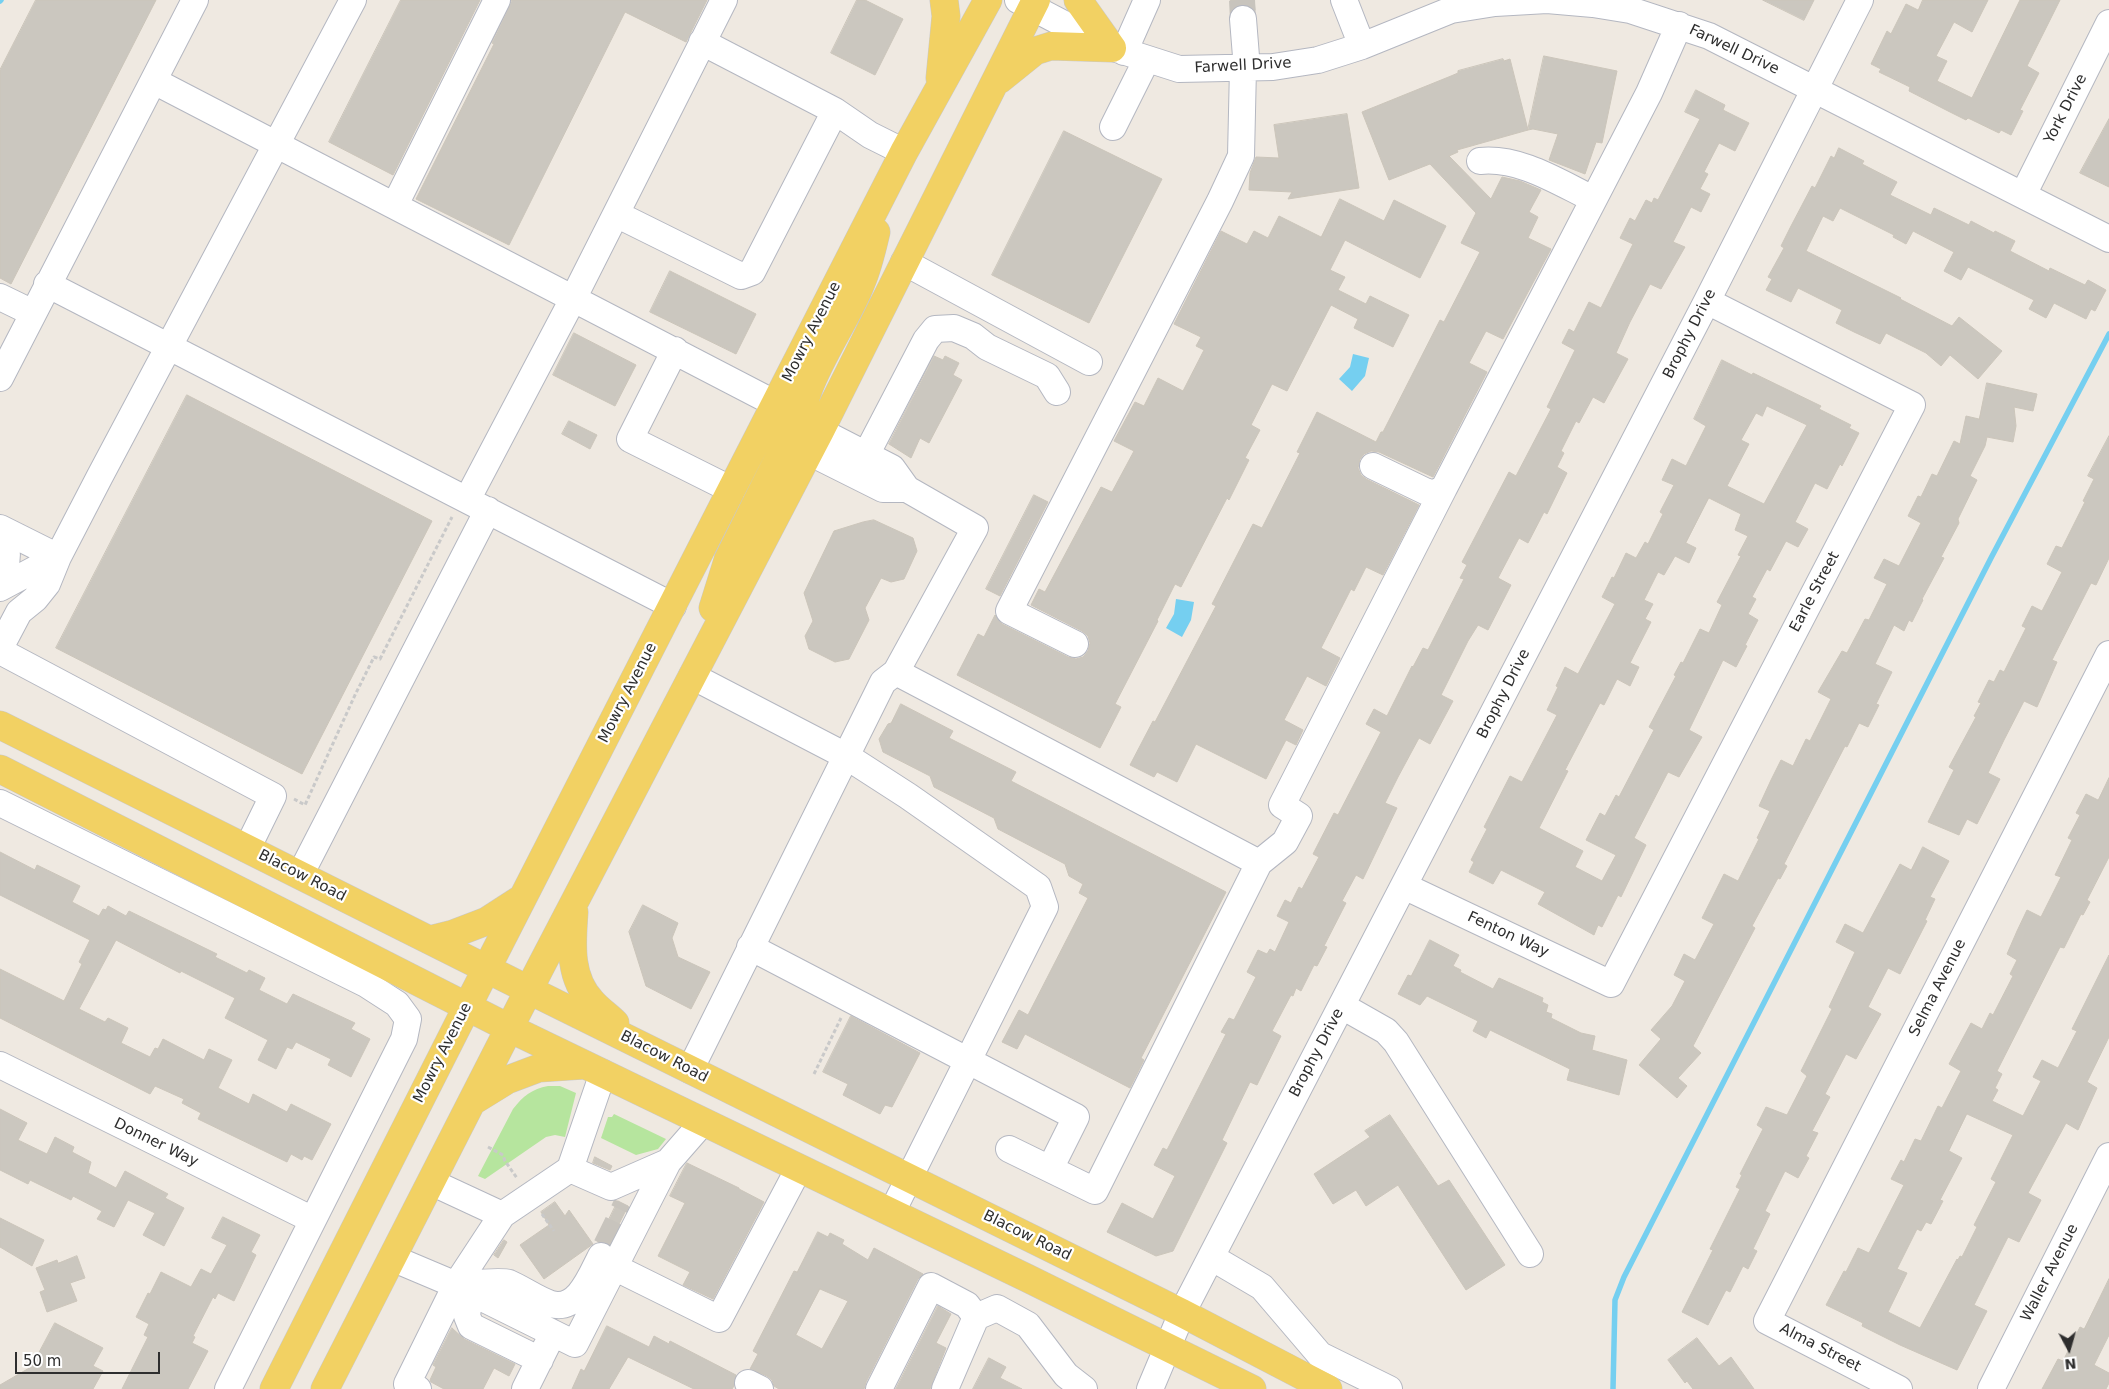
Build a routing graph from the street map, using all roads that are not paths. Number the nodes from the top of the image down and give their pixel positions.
1 (195, 0) edge
2 (353, 0) edge
3 (497, 0) edge
4 (724, 0) edge
5 (944, 0) edge
6 (988, 0) edge
7 (1078, 0) edge
8 (1147, 0) edge
9 (1344, 0) edge
10 (1860, 0) edge
11 (1029, 2) edge
12 (1243, 19) tunnel mouth
13 (2109, 23) edge
14 (1679, 25) junction
15 (702, 42) junction
16 (1362, 46) junction
17 (1127, 53) junction
18 (1245, 69) junction
19 (154, 81) junction
20 (993, 85) junction
21 (939, 88) junction
22 (1815, 91) junction
23 (836, 111) junction
24 (1113, 127) dead end
25 (277, 144) junction
26 (904, 152) junction
27 (1480, 161) dead end
28 (887, 184) junction
29 (2023, 195) junction
30 (1593, 199) junction
31 (395, 205) junction
32 (616, 214) junction
33 (2109, 239) edge
34 (904, 262) junction
35 (47, 284) junction
36 (0, 297) edge
37 (574, 297) junction
38 (1707, 301) junction
39 (32, 313) junction
40 (168, 347) junction
41 (675, 350) junction
42 (1089, 362) dead end
43 (0, 378) edge
44 (1057, 392) dead end
45 (776, 404) junction
46 (814, 442) junction
47 (866, 455) junction
48 (1373, 466) dead end
49 (1444, 488) junction
50 (907, 489) junction
51 (732, 490) junction
52 (466, 507) junction
53 (1, 528) edge
54 (58, 557) junction
55 (0, 580) edge
56 (0, 588) edge
57 (673, 606) junction
58 (1074, 644) dead end
59 (0, 649) edge
60 (2109, 654) edge
61 (896, 672) junction
62 (692, 676) junction
63 (0, 725) edge
64 (846, 756) junction
65 (0, 769) edge
66 (0, 802) edge
67 (247, 849) junction
68 (1259, 863) junction
69 (300, 875) junction
70 (1404, 886) junction
71 (522, 898) junction
72 (575, 901) junction
73 (429, 940) junction
74 (750, 947) junction
75 (486, 969) junction
76 (1611, 984) joint
77 (529, 990) junction
78 (1342, 1006) junction
79 (467, 1007) junction
80 (509, 1028) junction
81 (655, 1052) junction
82 (968, 1061) junction
83 (0, 1066) edge
84 (595, 1069) junction
85 (690, 1070) junction
86 (472, 1102) junction
87 (704, 1122) junction
88 (1009, 1149) dead end
89 (2109, 1156) edge
90 (668, 1162) junction
91 (799, 1168) junction
92 (570, 1169) junction
93 (1050, 1169) junction
94 (640, 1175) junction
95 (909, 1178) junction
96 (431, 1182) junction
97 (626, 1205) tunnel mouth
98 (892, 1212) junction
99 (502, 1215) junction
100 (313, 1220) junction
101 (1530, 1254) dead end
102 (610, 1257) junction
103 (1211, 1257) junction
104 (392, 1258) junction
105 (463, 1289) junction
106 (1182, 1314) junction
107 (976, 1317) junction
108 (1767, 1321) joint
109 (553, 1333) junction
110 (1168, 1346) junction
111 (540, 1360) junction
112 (228, 1389) edge
113 (274, 1389) edge
114 (325, 1389) edge
115 (418, 1389) edge
116 (525, 1389) edge
117 (879, 1389) edge
118 (945, 1389) edge
119 (1084, 1389) edge
120 (1150, 1389) edge
121 (1252, 1389) edge
122 (1328, 1389) edge
123 (1389, 1389) edge
124 (1900, 1389) edge
125 (1990, 1389) edge

1 - 19 street
2 - 25 street
3 - 31 street
4 - 15 street
5 - 21 main road
6 - 21 main road, Mowry Avenue
7 - 17 main road
8 - 17 street
9 - 16 street
10 - 22 street, Brophy Drive
11 - 17 street, Farwell Drive
11 - 20 main road
12 - 18 street
13 - 29 street, York Drive
14 - 16 street, Farwell Drive
14 - 22 street, Farwell Drive
14 - 30 street
15 - 23 street
15 - 32 street
16 - 18 street, Farwell Drive
17 - 18 street, Farwell Drive
17 - 20 main road
17 - 24 street
18 - 58 street
19 - 25 street
19 - 35 street
20 - 34 main road
21 - 26 main road, Mowry Avenue
22 - 29 street, Farwell Drive
22 - 38 street, Brophy Drive
23 - 26 street
23 - 32 street
25 - 31 street
25 - 40 street
26 - 28 main road, Mowry Avenue
27 - 30 street
28 - 45 main road, Mowry Avenue
28 - 46 main road
29 - 33 street, Farwell Drive
30 - 49 street
31 - 37 street
32 - 37 street
34 - 42 street
34 - 46 main road
35 - 39 street
35 - 40 street
36 - 39 street
37 - 41 street
37 - 52 street
38 - 70 street, Brophy Drive
38 - 76 street, Earle Street
39 - 43 street
40 - 52 street
40 - 54 street
41 - 45 street
41 - 51 street
44 - 47 street
45 - 51 main road, Mowry Avenue
45 - 62 main road
46 - 47 street
46 - 50 street
46 - 62 main road
47 - 50 street
48 - 49 street
49 - 68 street
50 - 61 street
51 - 57 main road, Mowry Avenue
52 - 57 street
52 - 69 street
53 - 54 street
53 - 55 street
54 - 56 street
54 - 59 street
57 - 71 main road, Mowry Avenue
59 - 67 street
60 - 108 street, Selma Avenue
61 - 64 street
61 - 68 street
62 - 64 street
62 - 72 main road
63 - 67 main road, Blacow Road
64 - 74 street
64 - 82 street
65 - 79 main road
66 - 100 street
67 - 69 main road, Blacow Road
68 - 93 street
69 - 73 main road, Blacow Road
70 - 76 street, Fenton Way
70 - 78 street, Brophy Drive
71 - 73 main road
71 - 75 main road, Mowry Avenue
72 - 77 main road
72 - 81 main road
73 - 75 main road, Blacow Road
74 - 82 street
74 - 85 street
75 - 77 main road, Blacow Road
75 - 79 main road, Mowry Avenue
77 - 80 main road
77 - 81 main road, Blacow Road
78 - 101 street
78 - 103 street, Brophy Drive
79 - 80 main road
79 - 113 main road, Mowry Avenue
80 - 84 main road
80 - 86 main road
81 - 85 main road, Blacow Road
82 - 93 street
82 - 95 street
83 - 100 street, Donner Way
84 - 86 main road
84 - 87 main road
84 - 92 street
85 - 95 main road, Blacow Road
86 - 96 main road
87 - 90 street
87 - 91 main road
88 - 93 street
89 - 125 street, Waller Avenue
90 - 94 street
90 - 102 street
91 - 98 main road
91 - 102 street
92 - 94 street
92 - 99 street
94 - 97 street
95 - 98 street
95 - 106 main road, Blacow Road
96 - 99 street
96 - 104 main road
98 - 110 main road
99 - 105 street
100 - 112 street
102 - 105 street
102 - 109 street
103 - 106 street, Brophy Drive
103 - 123 street
104 - 105 street
104 - 114 main road
105 - 109 street
105 - 111 street
105 - 115 street
106 - 110 street, Brophy Drive
106 - 122 main road, Blacow Road
107 - 117 street
107 - 118 street
107 - 119 street
108 - 124 street, Alma Street
109 - 111 street
110 - 120 street, Brophy Drive
110 - 121 main road
111 - 116 street

